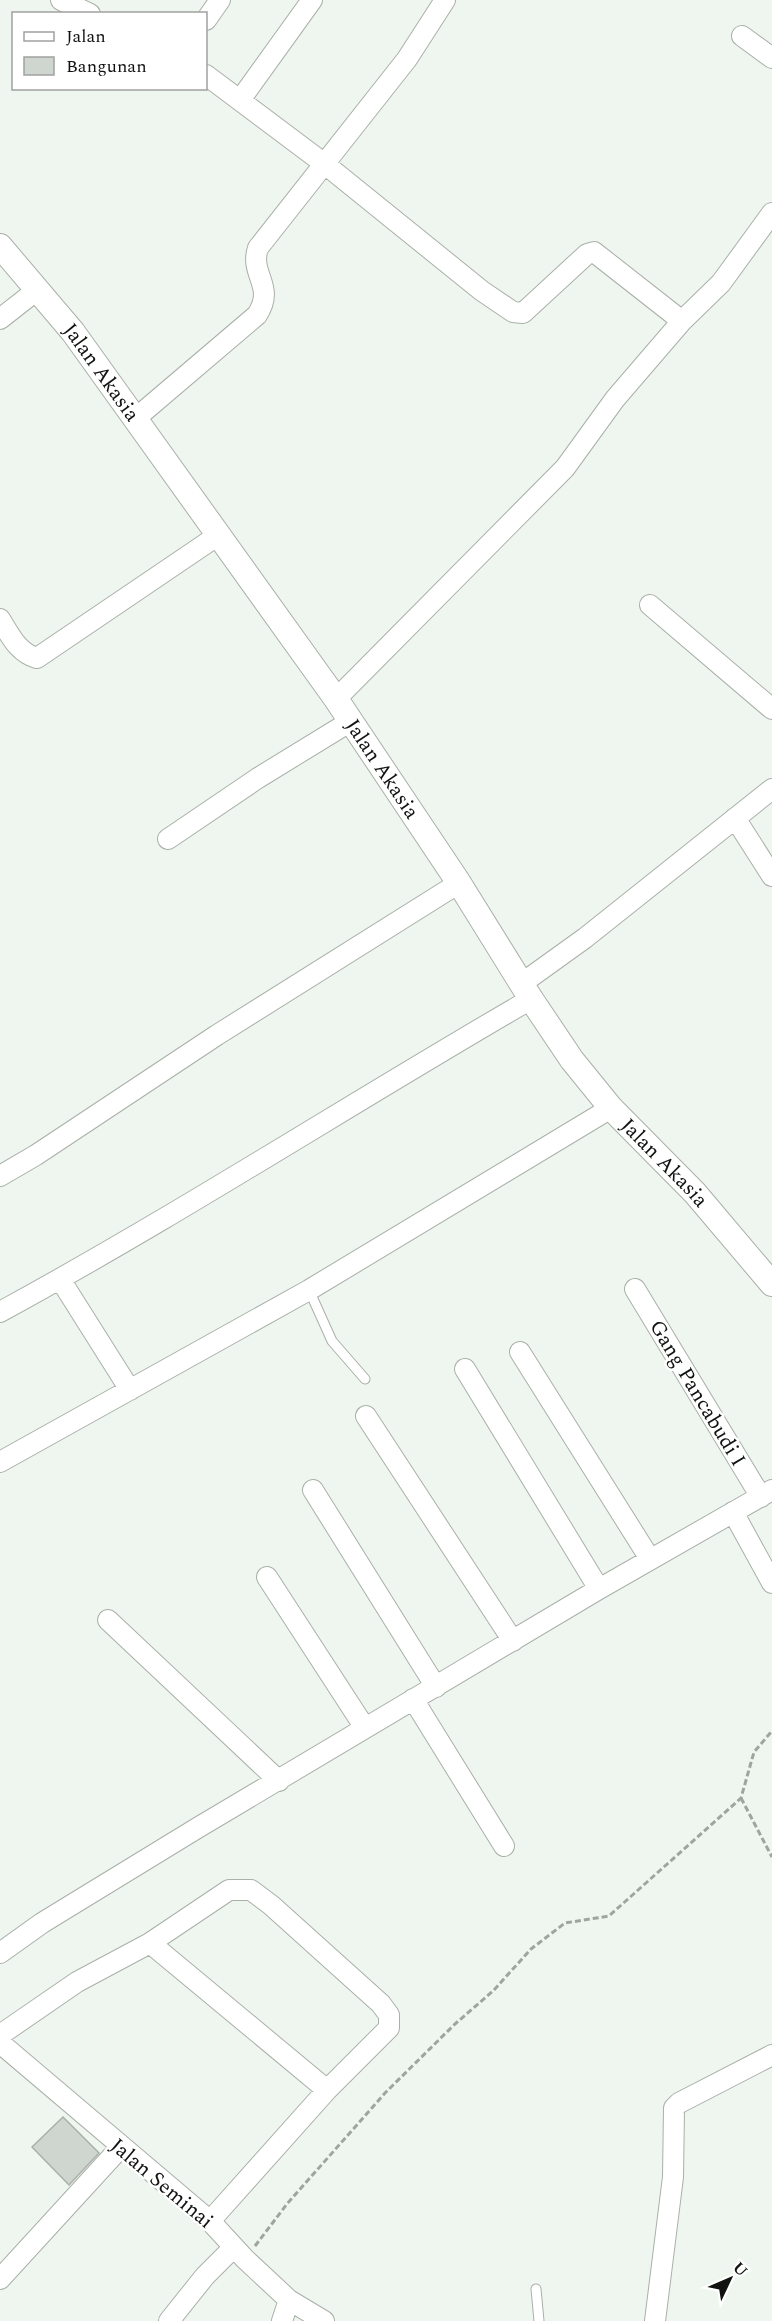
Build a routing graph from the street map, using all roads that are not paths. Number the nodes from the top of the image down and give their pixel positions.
1 (61, 0) edge
2 (220, 0) edge
3 (312, 0) edge
4 (445, 0) edge
5 (86, 12) edge
6 (207, 19) edge
7 (742, 36) dead end
8 (772, 58) edge
9 (207, 76) edge
10 (240, 100) junction
11 (326, 165) junction
12 (772, 213) edge
13 (0, 246) edge
14 (37, 290) junction
15 (0, 319) edge
16 (682, 321) junction
17 (136, 418) junction
18 (217, 536) junction
19 (650, 605) dead end
20 (0, 619) edge
21 (336, 699) junction
22 (772, 709) edge
23 (351, 721) junction
24 (772, 789) edge
25 (735, 819) junction
26 (168, 839) dead end
27 (772, 876) edge
28 (459, 883) junction
29 (526, 991) junction
30 (611, 1108) junction
31 (0, 1176) edge
32 (60, 1279) junction
33 (772, 1284) edge
34 (309, 1290) junction
35 (635, 1290) dead end
36 (0, 1312) edge
37 (520, 1352) dead end
38 (465, 1370) dead end
39 (365, 1379) dead end
40 (130, 1390) junction
41 (366, 1416) dead end
42 (0, 1462) edge
43 (313, 1491) dead end
44 (767, 1493) edge
45 (733, 1512) junction
46 (650, 1559) junction
47 (267, 1577) dead end
48 (772, 1583) edge
49 (599, 1588) junction
50 (108, 1620) dead end
51 (513, 1641) junction
52 (436, 1687) junction
53 (413, 1700) junction
54 (365, 1728) junction
55 (279, 1781) junction
56 (504, 1846) dead end
57 (150, 1943) junction
58 (0, 1953) edge
59 (0, 2035) edge
60 (0, 2043) edge
61 (772, 2055) edge
62 (327, 2090) junction
63 (120, 2148) junction
64 (210, 2221) junction
65 (239, 2253) junction
66 (0, 2279) edge
67 (536, 2289) dead end
68 (289, 2300) junction
69 (169, 2321) edge
70 (282, 2321) edge
71 (324, 2321) edge
72 (539, 2321) edge
73 (655, 2321) edge

1 - 5 street
2 - 6 street
3 - 10 street
4 - 11 street
7 - 8 street
9 - 10 street
10 - 11 street
11 - 16 street
11 - 17 street
12 - 16 street
13 - 14 street, Jalan Akasia
14 - 15 street
14 - 17 street, Jalan Akasia
16 - 21 street
17 - 18 street, Jalan Akasia
18 - 20 street
18 - 21 street, Jalan Akasia
19 - 22 street
21 - 23 street, Jalan Akasia
23 - 26 street
23 - 28 street, Jalan Akasia
24 - 25 street
25 - 27 street
25 - 29 street
28 - 29 street, Jalan Akasia
28 - 31 street
29 - 30 street, Jalan Akasia
29 - 32 street
30 - 33 street, Jalan Akasia
30 - 34 street
32 - 36 street
32 - 40 street
34 - 39 lane
34 - 40 street
35 - 44 street, Gang Pancabudi I
37 - 46 street
38 - 49 street
40 - 42 street
41 - 51 street
43 - 52 street
44 - 45 street
45 - 46 street
45 - 48 street
46 - 49 street
47 - 54 street
49 - 51 street
50 - 55 street
51 - 52 street
52 - 53 street
53 - 54 street
53 - 56 street
54 - 55 street
55 - 58 street
57 - 59 street
57 - 62 street
57 - 62 street
60 - 63 street, Jalan Seminai
61 - 73 street
62 - 64 street
63 - 64 street, Jalan Seminai
63 - 66 street
64 - 65 street, Jalan Seminai
65 - 68 street, Jalan Seminai
65 - 69 street
67 - 72 lane
68 - 70 street
68 - 71 street, Jalan Seminai

